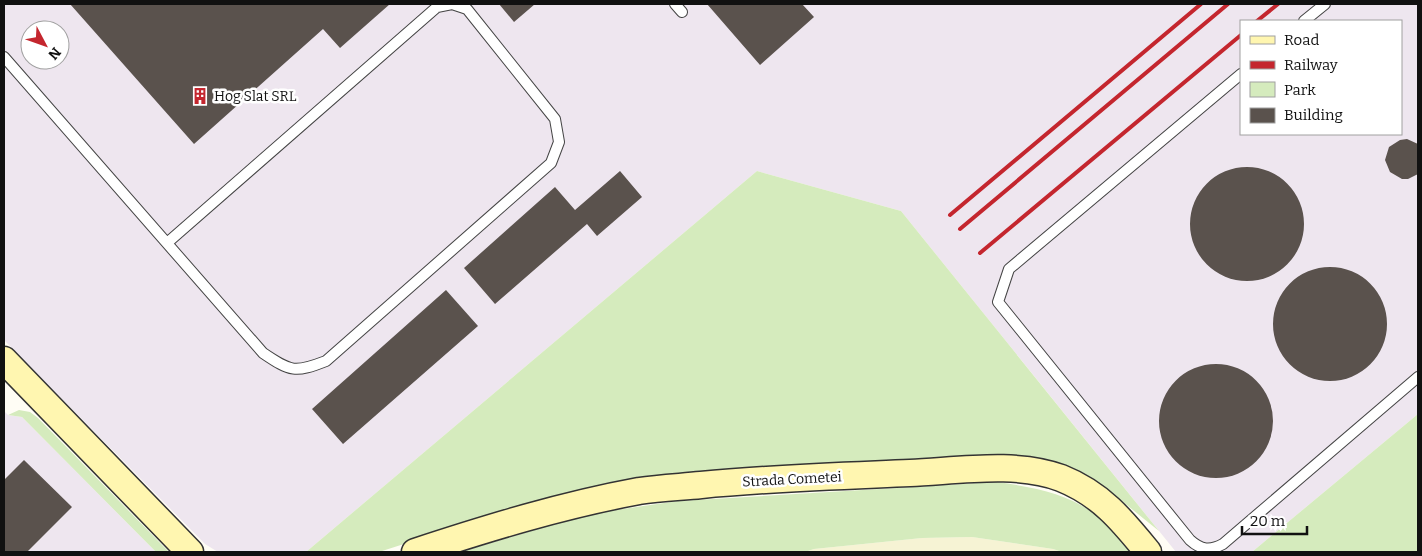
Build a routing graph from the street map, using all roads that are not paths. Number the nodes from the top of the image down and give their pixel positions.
1 (1325, 4) edge
2 (1305, 20) edge
3 (4, 56) edge
4 (1240, 75) edge
5 (167, 243) junction
6 (4, 360) edge
7 (1418, 377) edge
8 (190, 552) edge
9 (415, 552) edge
10 (1148, 552) edge

1 - 2 lane
3 - 5 lane
4 - 7 lane
5 - 5 lane
6 - 8 street
9 - 10 street, Strada Cometei

